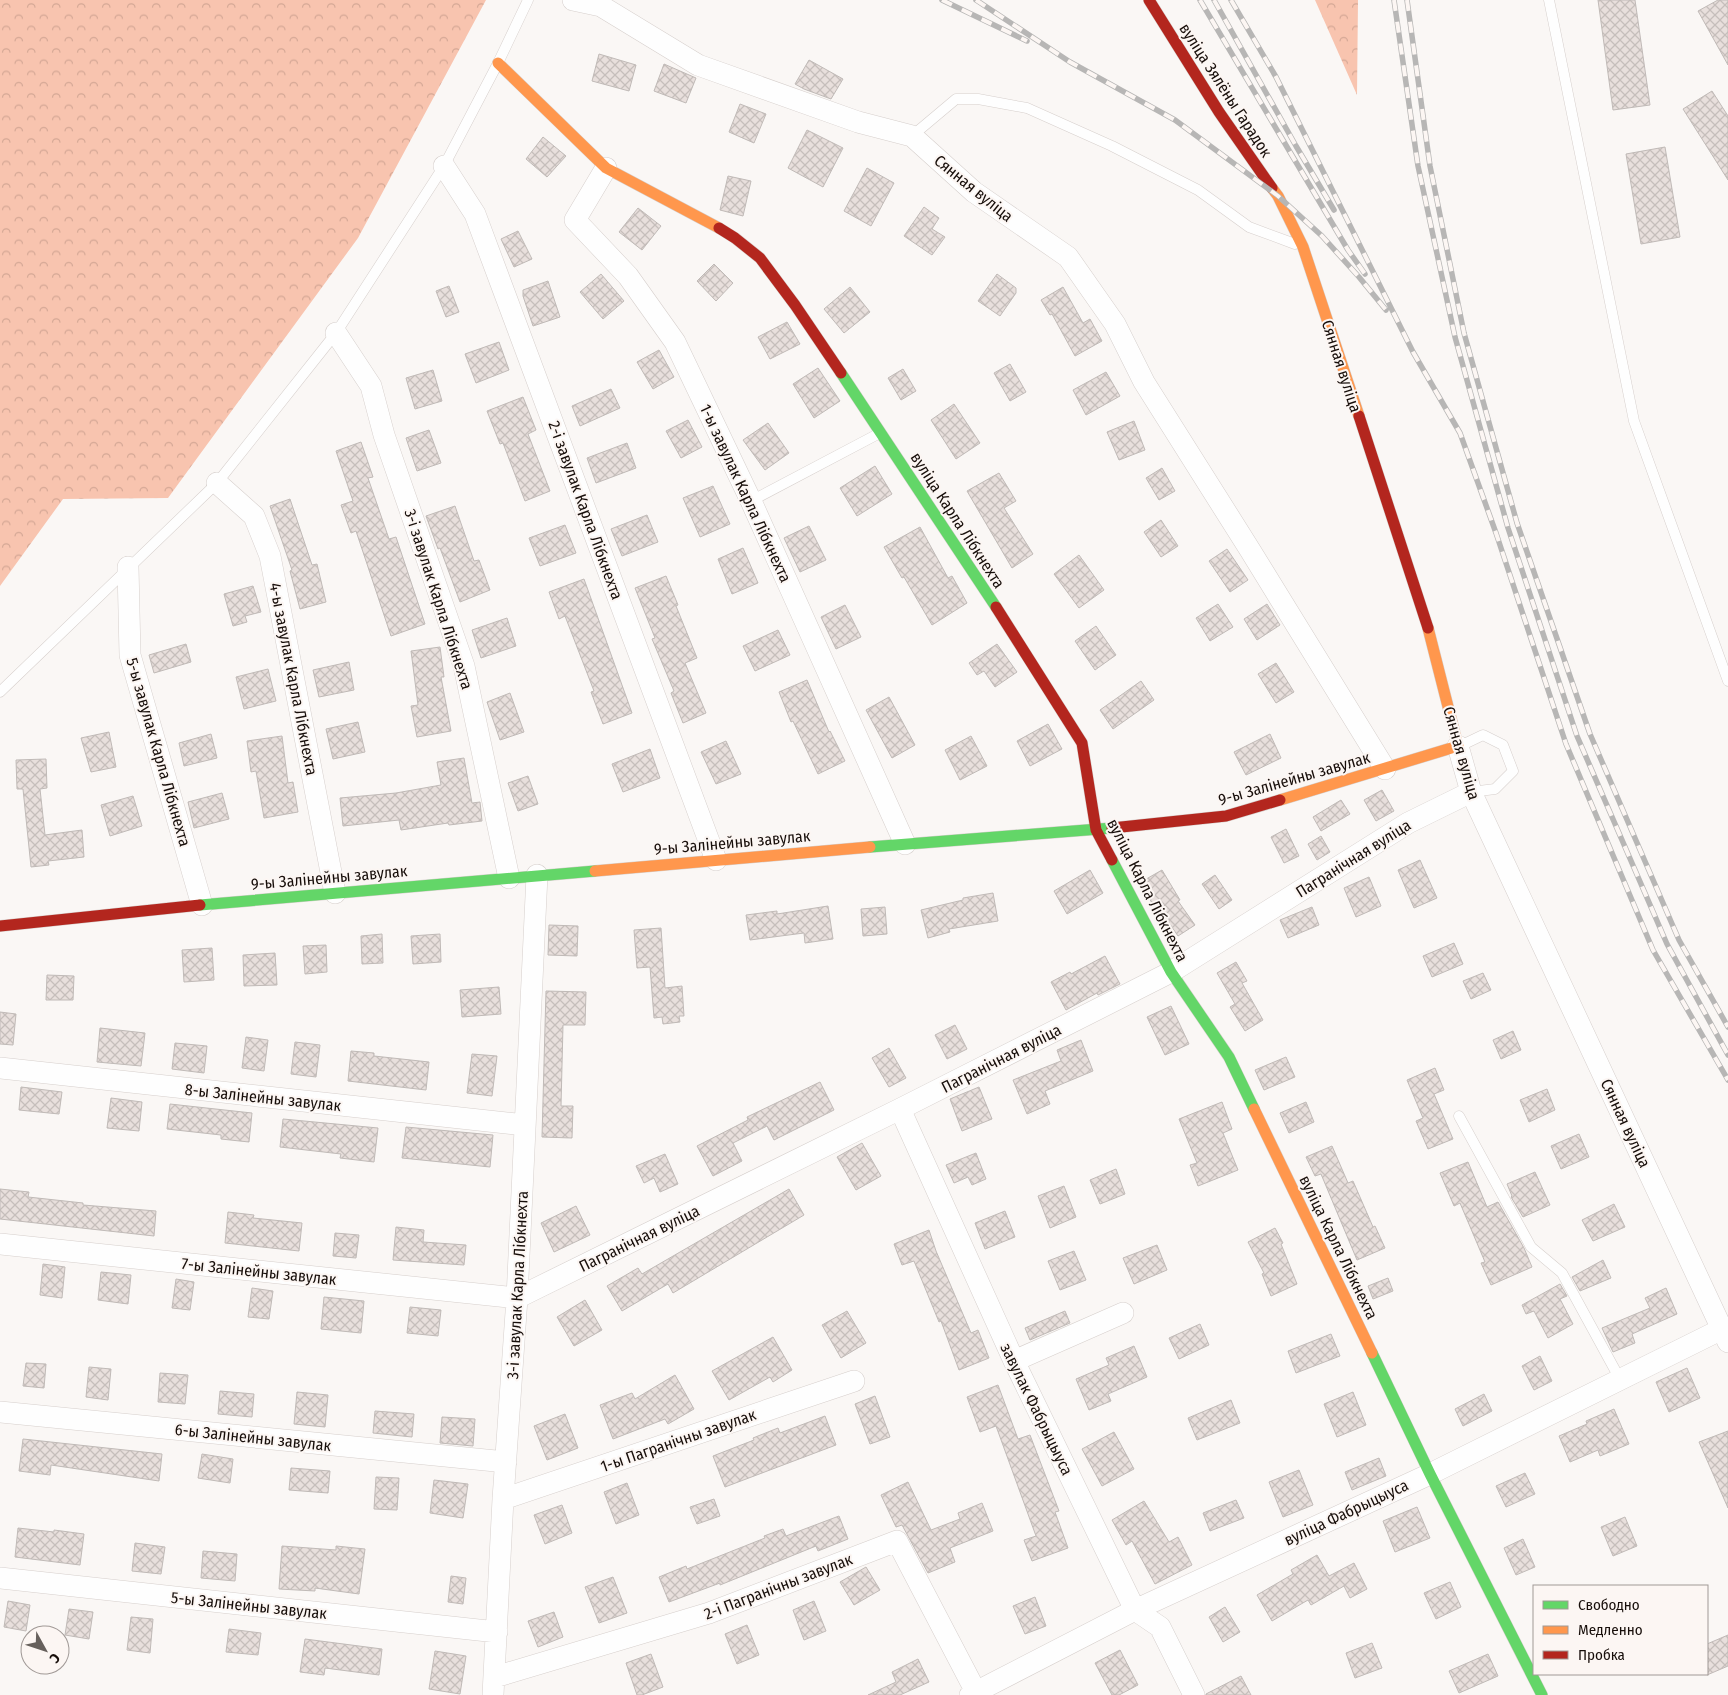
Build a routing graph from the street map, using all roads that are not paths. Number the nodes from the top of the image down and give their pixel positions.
1 (528, 0) edge
2 (573, 0) edge
3 (1149, 0) edge
4 (1549, 0) edge
5 (498, 63) junction
6 (912, 136) junction
7 (444, 166) junction
8 (606, 168) junction
9 (1278, 196) joint
10 (1303, 247) junction
11 (336, 333) junction
12 (881, 432) junction
13 (217, 483) junction
14 (751, 501) junction
15 (128, 567) junction
16 (1728, 681) edge
17 (0, 692) edge
18 (1458, 746) junction
19 (1384, 770) junction
20 (1471, 792) junction
21 (1096, 830) junction
22 (905, 844) junction
23 (716, 860) junction
24 (538, 876) junction
25 (509, 878) junction
26 (335, 893) junction
27 (202, 904) junction
28 (0, 926) edge
29 (1171, 972) junction
30 (0, 1068) edge
31 (900, 1109) junction
32 (1459, 1116) dead end
33 (525, 1125) junction
34 (0, 1244) edge
35 (517, 1298) junction
36 (1123, 1313) dead end
37 (1726, 1333) edge
38 (1014, 1361) junction
39 (1621, 1381) junction
40 (854, 1382) dead end
41 (0, 1412) edge
42 (506, 1462) junction
43 (1430, 1474) junction
44 (503, 1499) junction
45 (0, 1578) edge
46 (1135, 1610) junction
47 (497, 1632) junction
48 (494, 1686) edge
49 (973, 1694) edge
50 (1194, 1695) edge
51 (1542, 1695) edge

1 - 5 lane
2 - 6 street, Сянная вуліца
3 - 9 street, вуліца Зялёны Гарадок
4 - 16 lane
5 - 7 lane
5 - 8 street, вуліца Карла Лібкнехта
6 - 10 lane
6 - 19 street, Сянная вуліца
7 - 11 lane
7 - 23 street, 2-і завулак Карла Лібкнехта
8 - 12 street, вуліца Карла Лібкнехта
8 - 14 street, 1-ы завулак Карла Лібкнехта
9 - 10 street, Сянная вуліца
10 - 18 street, Сянная вуліца
11 - 13 lane
11 - 25 street, 3-і завулак Карла Лібкнехта
12 - 14 lane
12 - 21 street, вуліца Карла Лібкнехта
13 - 15 lane
13 - 26 street, 4-ы завулак Карла Лібкнехта
14 - 22 street, 1-ы завулак Карла Лібкнехта
15 - 17 lane
15 - 27 street, 5-ы завулак Карла Лібкнехта
18 - 19 street, 9-ы Залінейны завулак
18 - 20 street, Сянная вуліца
18 - 20 lane
19 - 21 street, 9-ы Залінейны завулак
20 - 29 street, Пагранічная вуліца
20 - 37 street, Сянная вуліца
21 - 22 street, 9-ы Залінейны завулак
21 - 29 street, вуліца Карла Лібкнехта
22 - 23 street, 9-ы Залінейны завулак
23 - 24 street, 9-ы Залінейны завулак
24 - 25 street, 9-ы Залінейны завулак
24 - 33 street, 3-і завулак Карла Лібкнехта
25 - 26 street, 9-ы Залінейны завулак
26 - 27 street, 9-ы Залінейны завулак
27 - 28 street, 9-ы Залінейны завулак
29 - 31 street, Пагранічная вуліца
29 - 43 street, вуліца Карла Лібкнехта
30 - 33 street, 8-ы Залінейны завулак
31 - 35 street, Пагранічная вуліца
31 - 38 street, завулак Фабрыцыуса
32 - 39 lane
33 - 35 street, 3-і завулак Карла Лібкнехта
34 - 35 street, 7-ы Залінейны завулак
35 - 42 street, 3-і завулак Карла Лібкнехта
36 - 38 street
37 - 39 street, вуліца Фабрыцыуса
38 - 46 street, завулак Фабрыцыуса
39 - 43 street, вуліца Фабрыцыуса
40 - 44 street, 1-ы Пагранічны завулак
41 - 42 street, 6-ы Залінейны завулак
42 - 44 street, 3-і завулак Карла Лібкнехта
43 - 46 street, вуліца Фабрыцыуса
43 - 51 street, вуліца Карла Лібкнехта
44 - 47 street, 3-і завулак Карла Лібкнехта
45 - 47 street, 5-ы Залінейны завулак
46 - 49 street, вуліца Фабрыцыуса
46 - 50 street, завулак Фабрыцыуса
47 - 48 street, 3-і завулак Карла Лібкнехта
48 - 49 street, 2-і Пагранічны завулак

